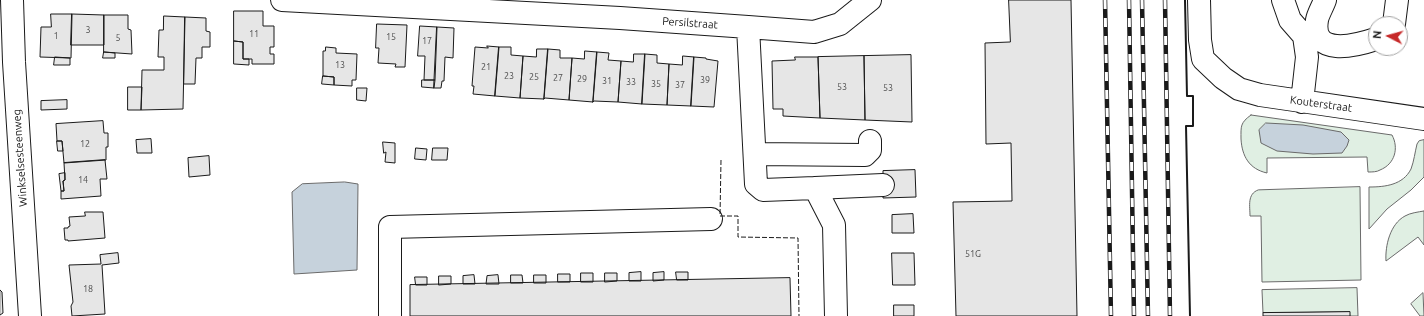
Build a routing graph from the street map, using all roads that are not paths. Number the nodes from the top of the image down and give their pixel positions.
1 (12, 0) edge
2 (282, 0) edge
3 (870, 0) edge
4 (1199, 0) edge
5 (1214, 0) edge
6 (1283, 0) edge
7 (1325, 0) edge
8 (1398, 0) edge
9 (329, 1) edge
10 (1395, 16) edge
11 (748, 27) junction
12 (1368, 41) edge
13 (1223, 78) junction
14 (1302, 102) junction
15 (1424, 119) edge
16 (870, 141) dead end
17 (755, 154) junction
18 (883, 185) dead end
19 (816, 188) junction
20 (711, 219) dead end
21 (30, 316) edge
22 (390, 316) edge
23 (836, 316) edge

1 - 21 street, Winkselsesteenweg
2 - 9 street, Persilstraat
3 - 11 street, Persilstraat
4 - 13 street, Kouterstraat
5 - 13 street
6 - 14 street
7 - 12 street
8 - 10 street
9 - 11 street, Persilstraat
11 - 17 street
13 - 14 street, Kouterstraat
14 - 15 street, Kouterstraat
16 - 17 street
17 - 19 street
18 - 19 street
19 - 23 street
20 - 22 street

